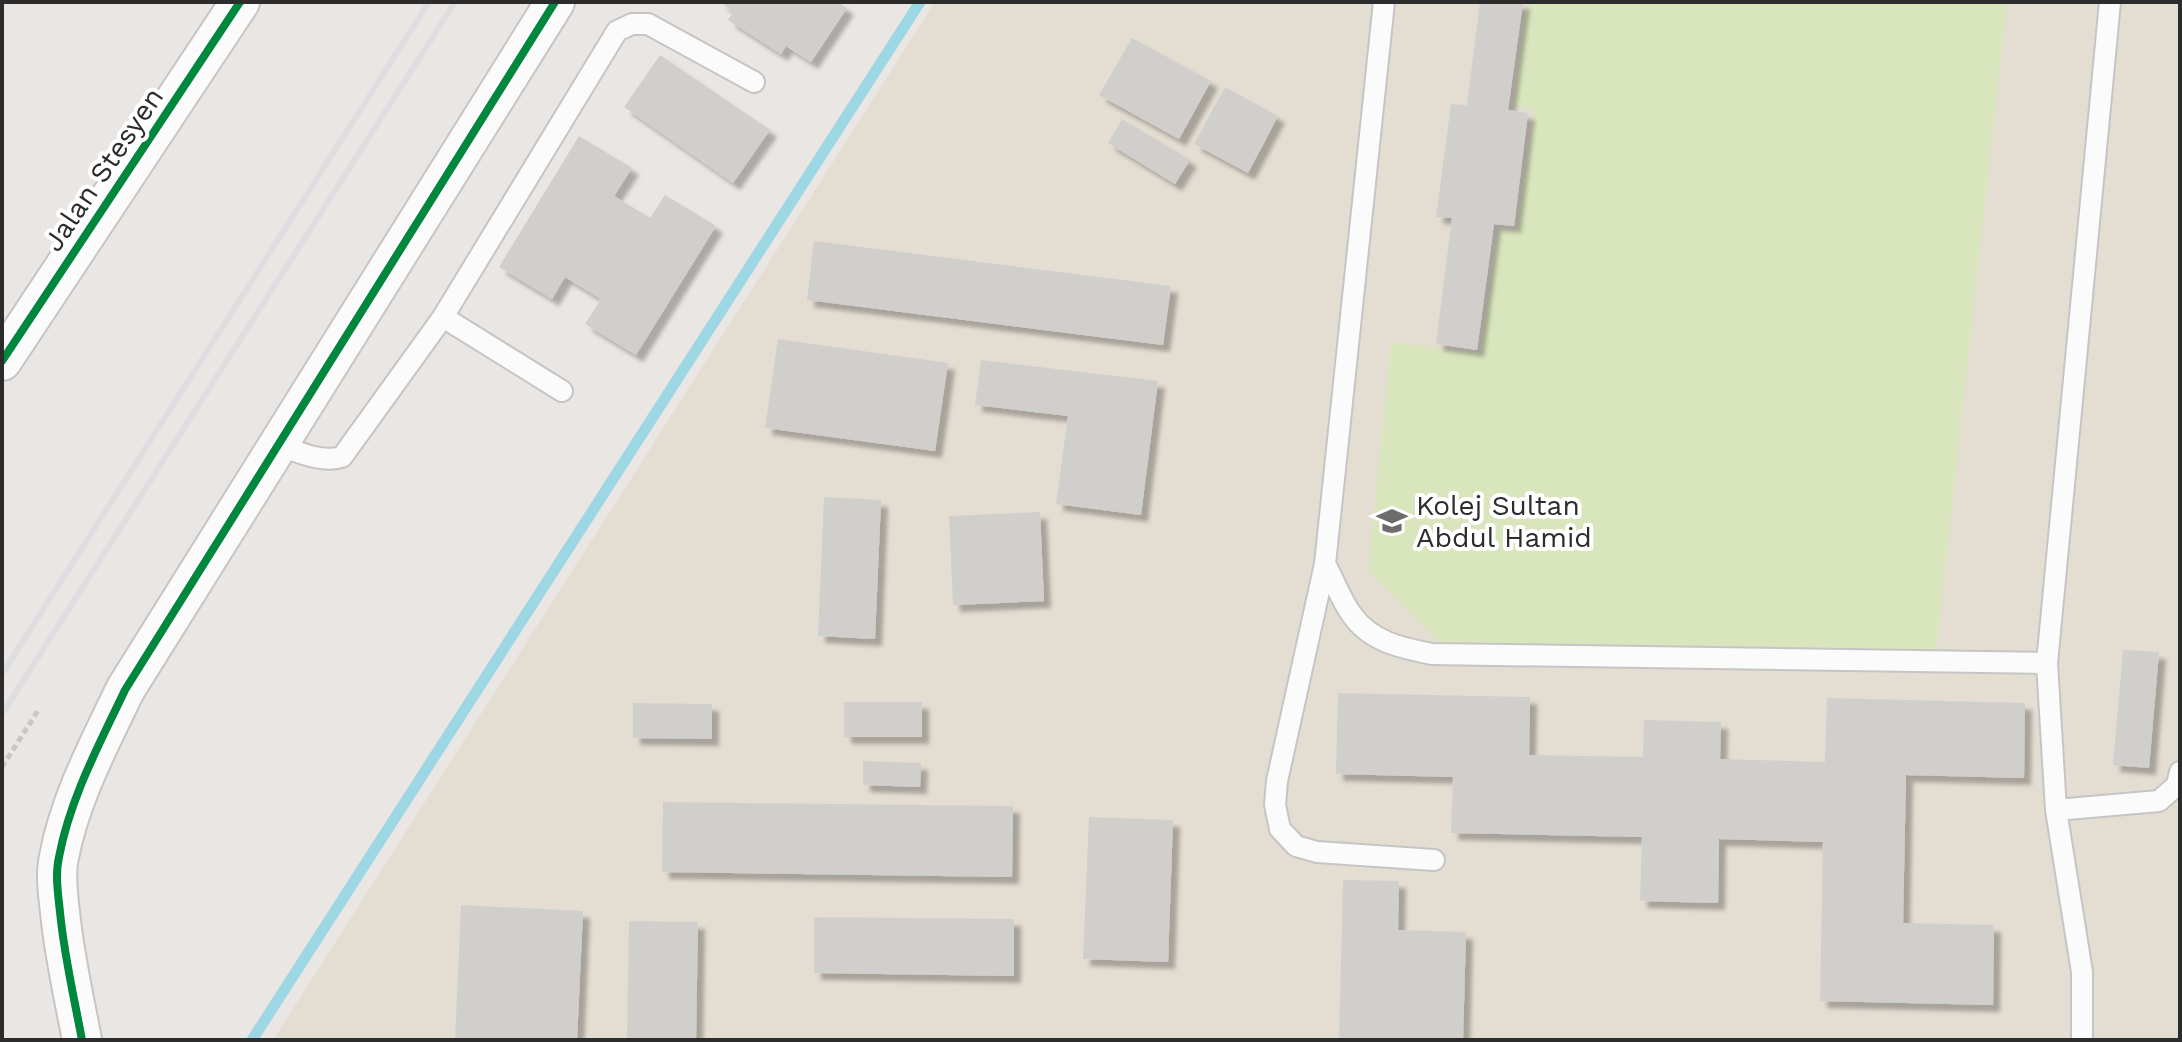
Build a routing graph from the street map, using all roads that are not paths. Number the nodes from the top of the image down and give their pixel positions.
1 (240, 2) edge
2 (555, 2) edge
3 (1384, 2) edge
4 (2110, 2) edge
5 (754, 82) dead end
6 (443, 317) junction
7 (2, 361) edge
8 (562, 391) dead end
9 (278, 445) junction
10 (1325, 564) junction
11 (2047, 663) junction
12 (2180, 772) edge
13 (2056, 810) junction
14 (1434, 860) dead end
15 (82, 1040) edge
16 (2082, 1040) edge

1 - 7 street, Jalan Stesyen
2 - 9 street
3 - 10 lane
4 - 11 lane
5 - 6 lane
6 - 8 lane
6 - 9 lane
9 - 15 street
10 - 11 lane
10 - 14 lane
11 - 13 lane
12 - 13 lane
13 - 16 lane

